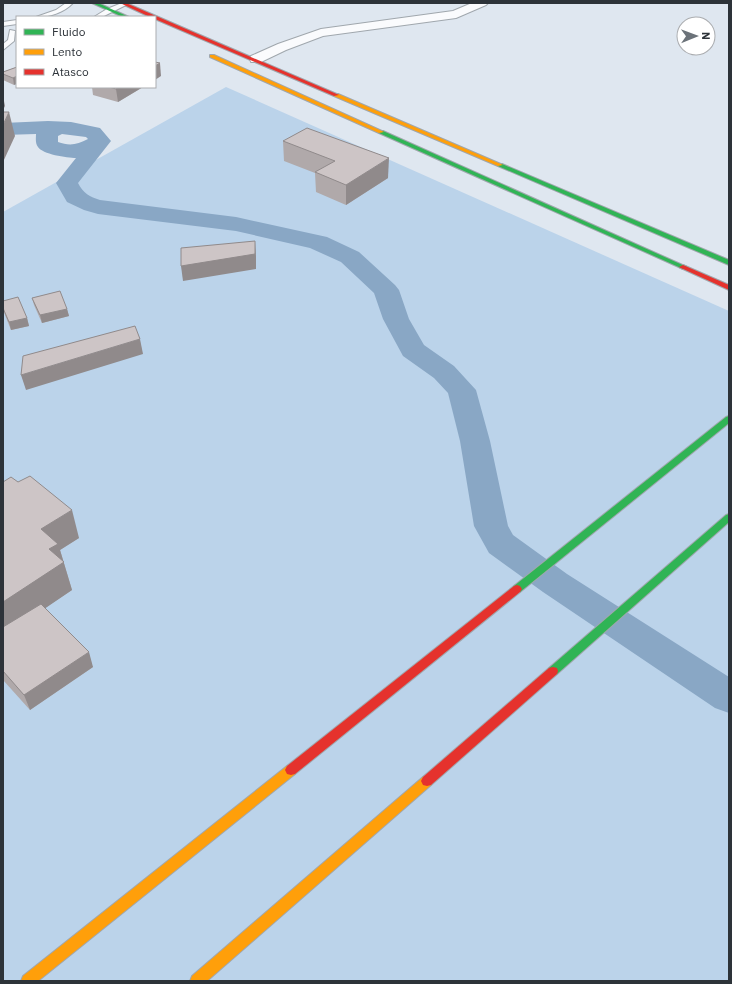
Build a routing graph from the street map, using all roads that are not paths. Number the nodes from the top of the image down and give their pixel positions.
1 (70, 3) edge
2 (94, 3) edge
3 (482, 3) edge
4 (124, 4) edge
5 (110, 10) junction
6 (42, 16) edge
7 (99, 16) edge
8 (125, 16) edge
9 (153, 16) edge
10 (156, 17) edge
11 (16, 22) edge
12 (3, 25) edge
13 (15, 31) edge
14 (3, 33) edge
15 (3, 48) edge
16 (205, 53) dead end
17 (256, 59) junction
18 (729, 263) edge
19 (729, 288) edge
20 (729, 419) edge
21 (729, 517) edge
22 (28, 981) edge
23 (197, 981) edge

1 - 6 lane
2 - 5 street
3 - 17 street
4 - 5 lane
4 - 9 street
5 - 7 lane
5 - 8 street
10 - 17 street
11 - 12 lane
12 - 13 lane
13 - 14 lane
13 - 15 lane
16 - 19 street
17 - 18 street
20 - 22 street
21 - 23 street

